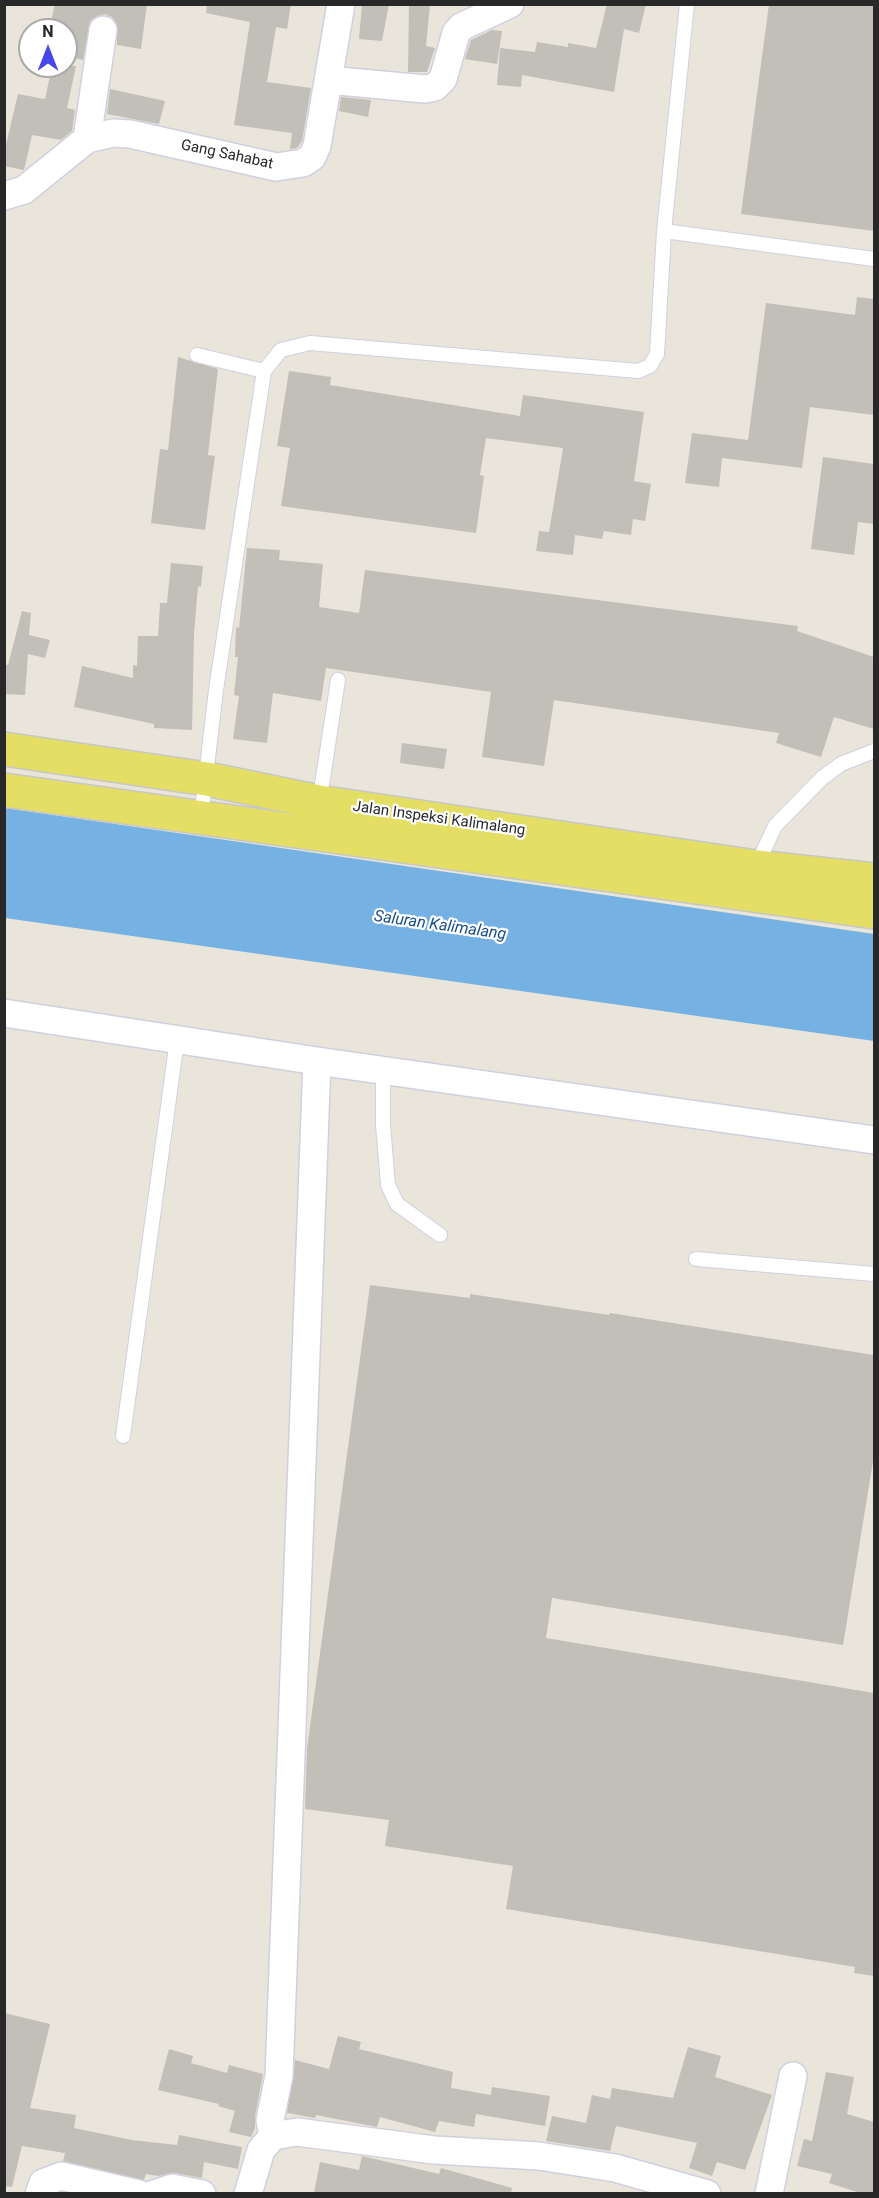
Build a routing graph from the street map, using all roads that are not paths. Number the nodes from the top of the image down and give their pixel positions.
1 (341, 4) edge
2 (510, 4) edge
3 (687, 4) edge
4 (103, 30) dead end
5 (328, 80) junction
6 (87, 140) junction
7 (4, 196) edge
8 (664, 231) junction
9 (874, 259) edge
10 (197, 355) dead end
11 (264, 371) junction
12 (338, 680) dead end
13 (4, 749) edge
14 (874, 751) edge
15 (207, 780) junction
16 (4, 790) edge
17 (319, 817) junction
18 (201, 818) junction
19 (751, 880) junction
20 (874, 880) edge
21 (874, 912) edge
22 (4, 1013) edge
23 (177, 1040) junction
24 (317, 1061) junction
25 (383, 1070) junction
26 (874, 1140) edge
27 (440, 1235) dead end
28 (696, 1259) dead end
29 (874, 1274) edge
30 (123, 1436) dead end
31 (793, 2076) dead end
32 (273, 2136) junction
33 (39, 2193) edge
34 (139, 2193) edge
35 (154, 2193) edge
36 (202, 2193) edge
37 (248, 2193) edge
38 (706, 2193) edge
39 (769, 2193) edge

1 - 5 street, Gang Sahabat
2 - 5 street
3 - 8 lane
4 - 6 street
5 - 6 street, Gang Sahabat
6 - 7 street, Gang Sahabat
8 - 9 lane
8 - 11 lane
10 - 11 lane
11 - 15 lane
12 - 17 lane
13 - 15 main road, Jalan Inspeksi Kalimalang
14 - 19 lane
15 - 17 main road, Jalan Inspeksi Kalimalang
15 - 18 lane
16 - 18 main road, Jalan Inspeksi Kalimalang
17 - 18 main road, Jalan Inspeksi Kalimalang
17 - 19 main road, Jalan Inspeksi Kalimalang
19 - 20 main road, Jalan Inspeksi Kalimalang
19 - 21 main road, Jalan Inspeksi Kalimalang
22 - 23 street
23 - 24 street
23 - 30 lane
24 - 25 street
24 - 32 street
25 - 26 street
25 - 27 lane
28 - 29 lane
31 - 39 street
32 - 37 street
32 - 38 street
33 - 34 street
35 - 36 street

